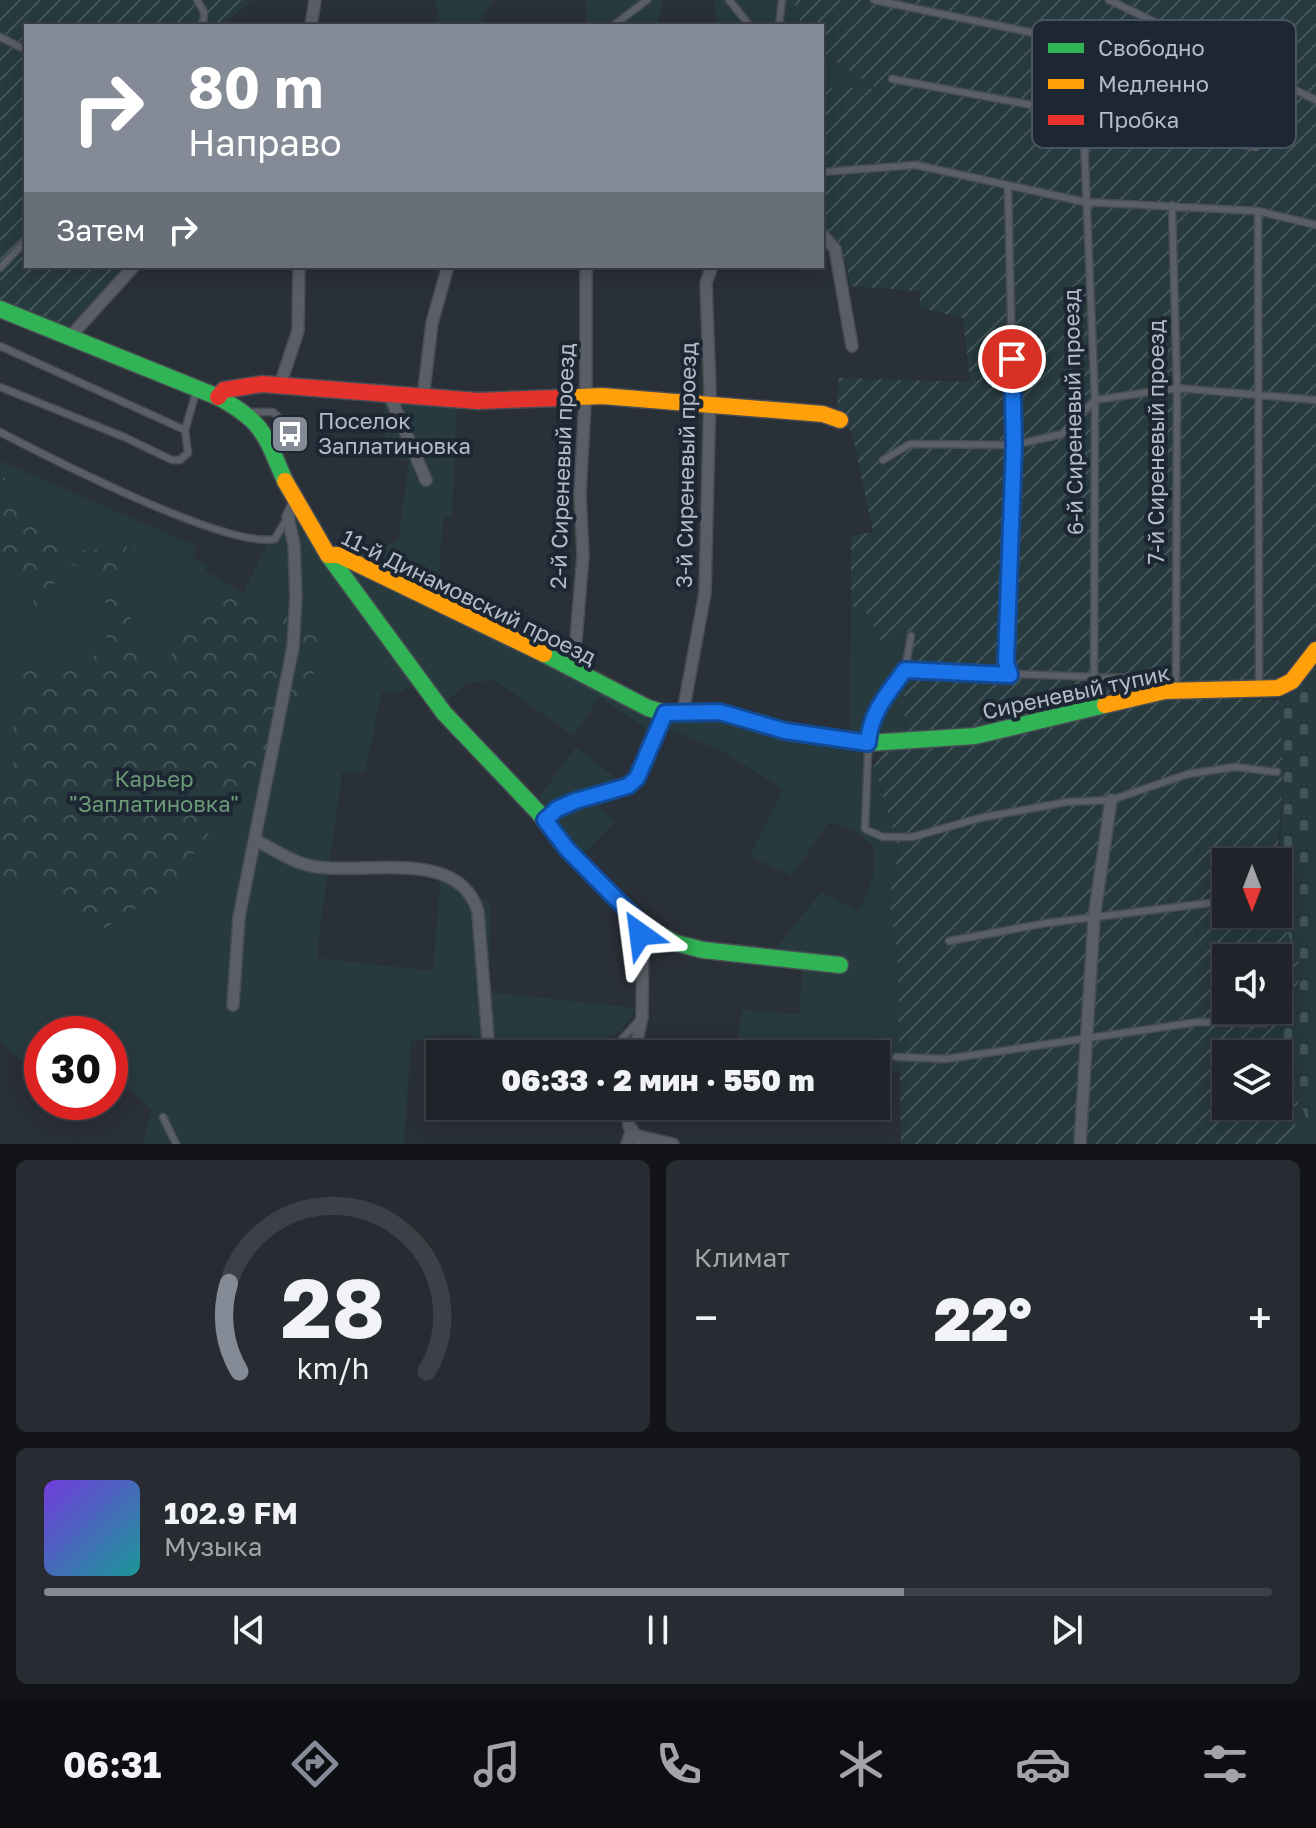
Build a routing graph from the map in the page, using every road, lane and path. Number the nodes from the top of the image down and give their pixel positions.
1 (197, 0) edge
2 (315, 0) edge
3 (647, 0) edge
4 (729, 0) edge
5 (782, 0) edge
6 (874, 0) edge
7 (1109, 0) edge
8 (1151, 20) edge
9 (204, 24) edge
10 (311, 24) edge
11 (616, 24) edge
12 (748, 24) edge
13 (779, 24) edge
14 (1032, 33) edge
15 (0, 37) edge
16 (24, 49) edge
17 (892, 79) dead end
18 (1296, 90) edge
19 (1316, 100) edge
20 (1032, 106) edge
21 (1084, 148) edge
22 (824, 172) edge
23 (1008, 188) junction
24 (1085, 202) junction
25 (1172, 205) junction
26 (1258, 211) junction
27 (1316, 225) edge
28 (824, 236) edge
29 (24, 243) edge
30 (0, 268) edge
31 (132, 268) edge
32 (299, 268) edge
33 (447, 268) edge
34 (586, 268) edge
35 (711, 268) edge
36 (0, 309) edge
37 (69, 338) junction
38 (0, 346) edge
39 (852, 346) dead end
40 (280, 385) junction
41 (0, 387) edge
42 (1177, 388) junction
43 (197, 389) junction
44 (1259, 394) junction
45 (390, 396) junction
46 (218, 397) junction
47 (585, 397) junction
48 (423, 398) junction
49 (1095, 400) junction
50 (1316, 400) edge
51 (709, 404) junction
52 (840, 420) dead end
53 (185, 430) junction
54 (0, 432) edge
55 (1014, 445) junction
56 (883, 460) dead end
57 (426, 480) dead end
58 (291, 510) junction
59 (328, 555) junction
60 (911, 636) dead end
61 (1316, 650) edge
62 (568, 666) junction
63 (905, 670) junction
64 (1010, 675) junction
65 (1094, 677) junction
66 (1259, 678) dead end
67 (1098, 706) junction
68 (683, 712) junction
69 (665, 713) junction
70 (868, 743) junction
71 (1277, 772) dead end
72 (1111, 800) junction
73 (545, 820) junction
74 (257, 841) junction
75 (1212, 903) edge
76 (1094, 918) junction
77 (643, 926) junction
78 (949, 941) dead end
79 (840, 965) dead end
80 (233, 1005) dead end
81 (642, 1017) junction
82 (1212, 1022) edge
83 (1088, 1036) junction
84 (488, 1039) edge
85 (621, 1040) edge
86 (636, 1040) edge
87 (896, 1057) dead end
88 (163, 1117) dead end
89 (638, 1136) edge
90 (176, 1144) edge
91 (627, 1144) edge
92 (673, 1144) edge
93 (1080, 1144) edge

1 - 9 lane
2 - 10 street
3 - 11 lane
4 - 12 lane
5 - 13 lane
6 - 14 lane
7 - 8 lane
15 - 16 lane
17 - 20 lane
18 - 19 lane
21 - 24 lane, 6-й Сиреневый проезд
22 - 23 lane
23 - 24 lane
23 - 55 lane
24 - 25 lane
24 - 49 lane, 6-й Сиреневый проезд
25 - 26 lane
25 - 42 lane, 7-й Сиреневый проезд
26 - 27 lane
26 - 44 lane
28 - 39 street
29 - 30 lane
31 - 37 street
32 - 40 street
33 - 48 street
34 - 47 street, 2-й Сиреневый проезд
35 - 51 street, 3-й Сиреневый проезд
36 - 37 street, 11-й Динамовский проезд
37 - 43 street, 11-й Динамовский проезд
38 - 53 lane
40 - 45 street
40 - 46 street
41 - 53 lane
42 - 44 lane
42 - 49 lane
42 - 65 lane, 7-й Сиреневый проезд
43 - 46 street, 11-й Динамовский проезд
43 - 53 lane
44 - 50 lane
44 - 66 lane
45 - 48 street
45 - 57 street
46 - 58 street, 11-й Динамовский проезд
47 - 48 street
47 - 51 street
47 - 62 street, 2-й Сиреневый проезд
49 - 55 lane
49 - 65 lane, 6-й Сиреневый проезд
51 - 52 street
51 - 68 street, 3-й Сиреневый проезд
54 - 58 lane
55 - 56 lane
55 - 64 lane
58 - 59 street, 11-й Динамовский проезд
58 - 74 street
59 - 62 street, 11-й Динамовский проезд
59 - 73 street
60 - 63 lane
61 - 67 street, Сиреневый тупик
62 - 69 street, 11-й Динамовский проезд
63 - 64 lane
63 - 70 lane
64 - 65 lane
65 - 67 lane, 6-й Сиреневый проезд
67 - 70 street, Сиреневый тупик
68 - 69 street, 11-й Динамовский проезд
68 - 70 street, 11-й Динамовский проезд
69 - 73 lane
70 - 72 lane
71 - 72 lane
72 - 76 street
73 - 77 street
74 - 80 street
74 - 84 street
75 - 76 lane
76 - 78 lane
76 - 83 street
77 - 79 street
77 - 81 street
81 - 85 lane
81 - 86 street
82 - 83 lane
83 - 87 lane
83 - 93 street
88 - 90 lane
89 - 91 street
89 - 92 street

